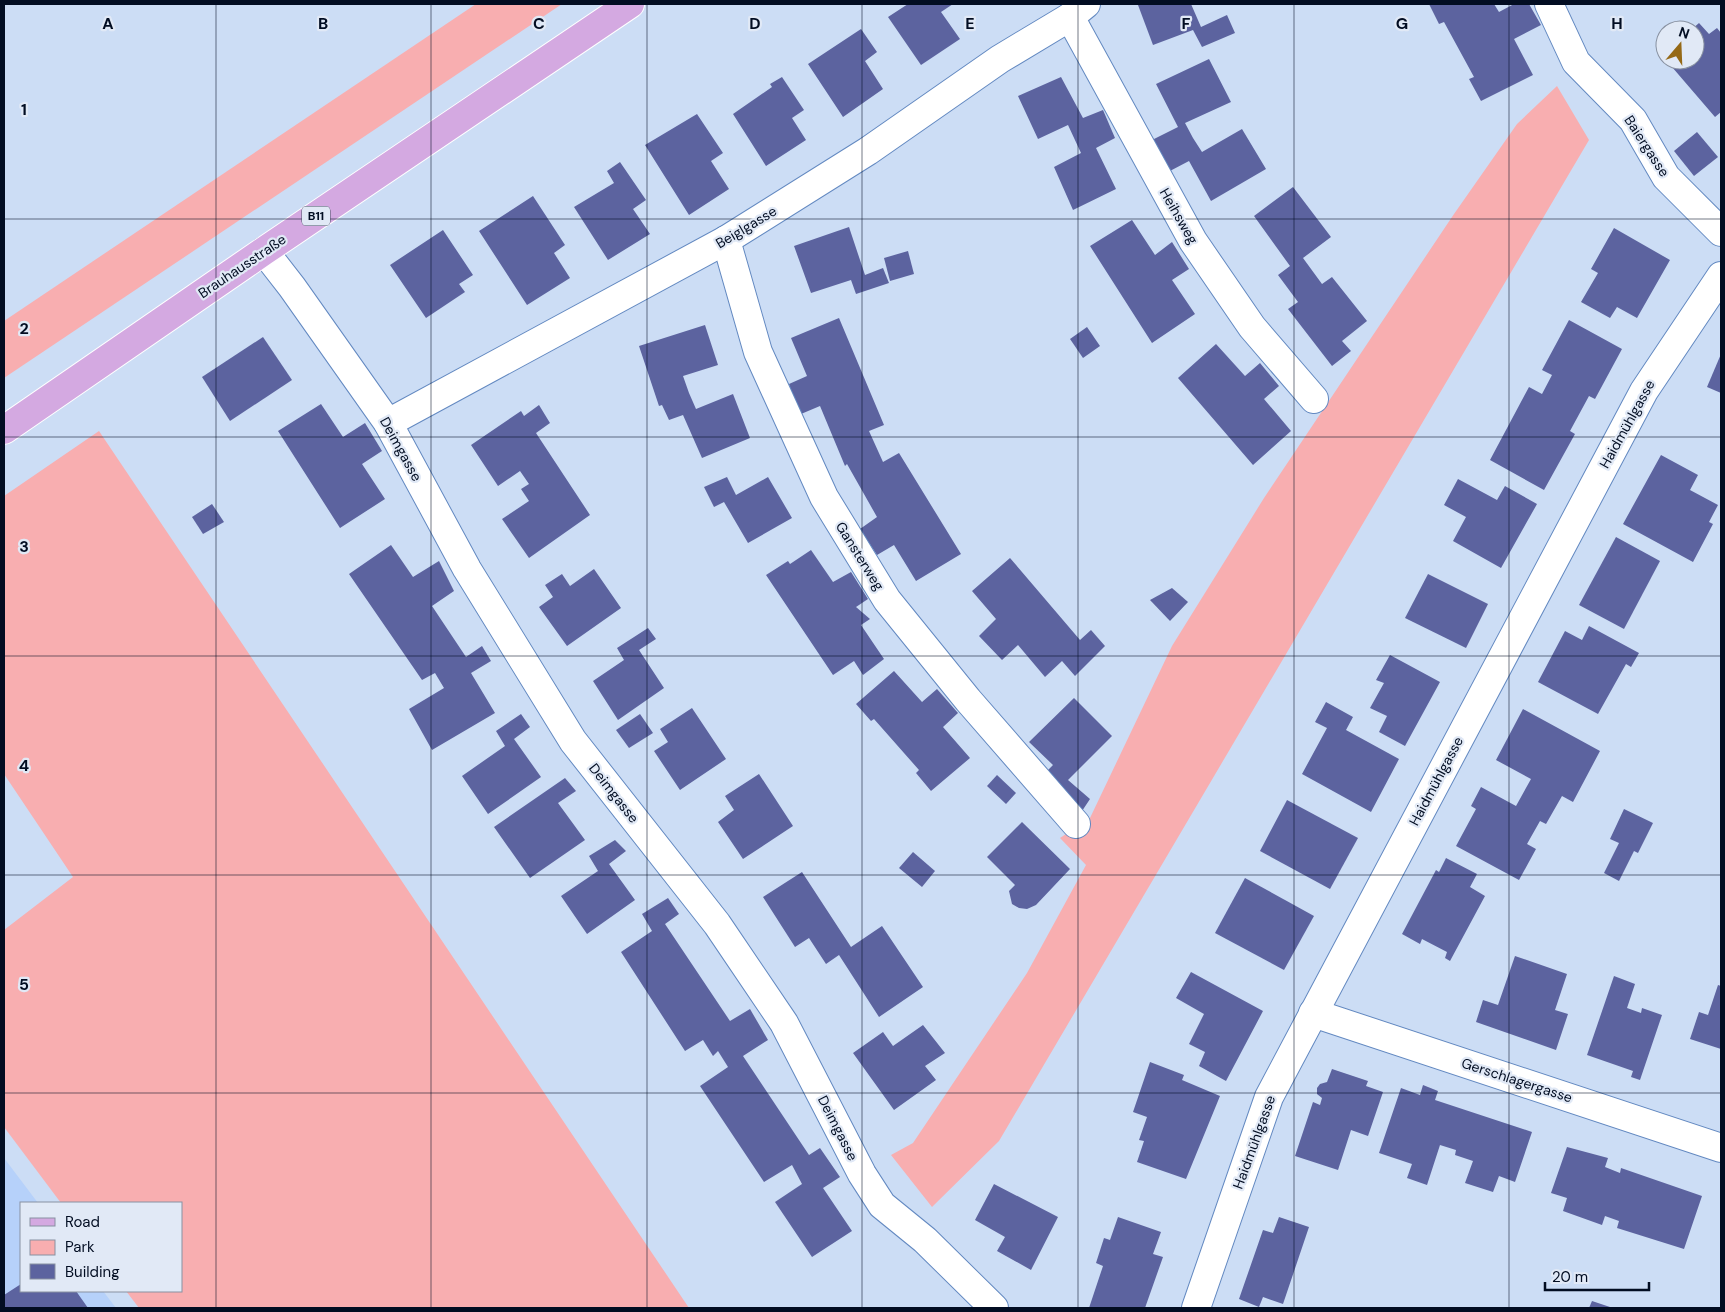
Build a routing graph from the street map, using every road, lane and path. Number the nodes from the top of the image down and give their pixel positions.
1 (630, 4) edge
2 (1549, 4) edge
3 (1078, 10) edge
4 (1721, 232) edge
5 (726, 240) junction
6 (264, 251) junction
7 (1721, 276) edge
8 (1314, 399) dead end
9 (388, 423) junction
10 (4, 430) edge
11 (1076, 824) dead end
12 (1313, 1013) junction
13 (1721, 1148) edge
14 (994, 1308) edge
15 (1196, 1308) edge

1 - 6 main road, Brauhausstraße / B11
2 - 4 street, Baiergasse
3 - 5 street, Beiglgasse
3 - 8 street, Heihsweg
5 - 9 street, Beiglgasse
5 - 11 street, Gansterweg
6 - 9 street, Deimgasse
6 - 10 main road, Brauhausstraße / B11
7 - 12 street, Haidmühlgasse
9 - 14 street, Deimgasse
12 - 13 street, Gerschlagergasse
12 - 15 street, Haidmühlgasse

